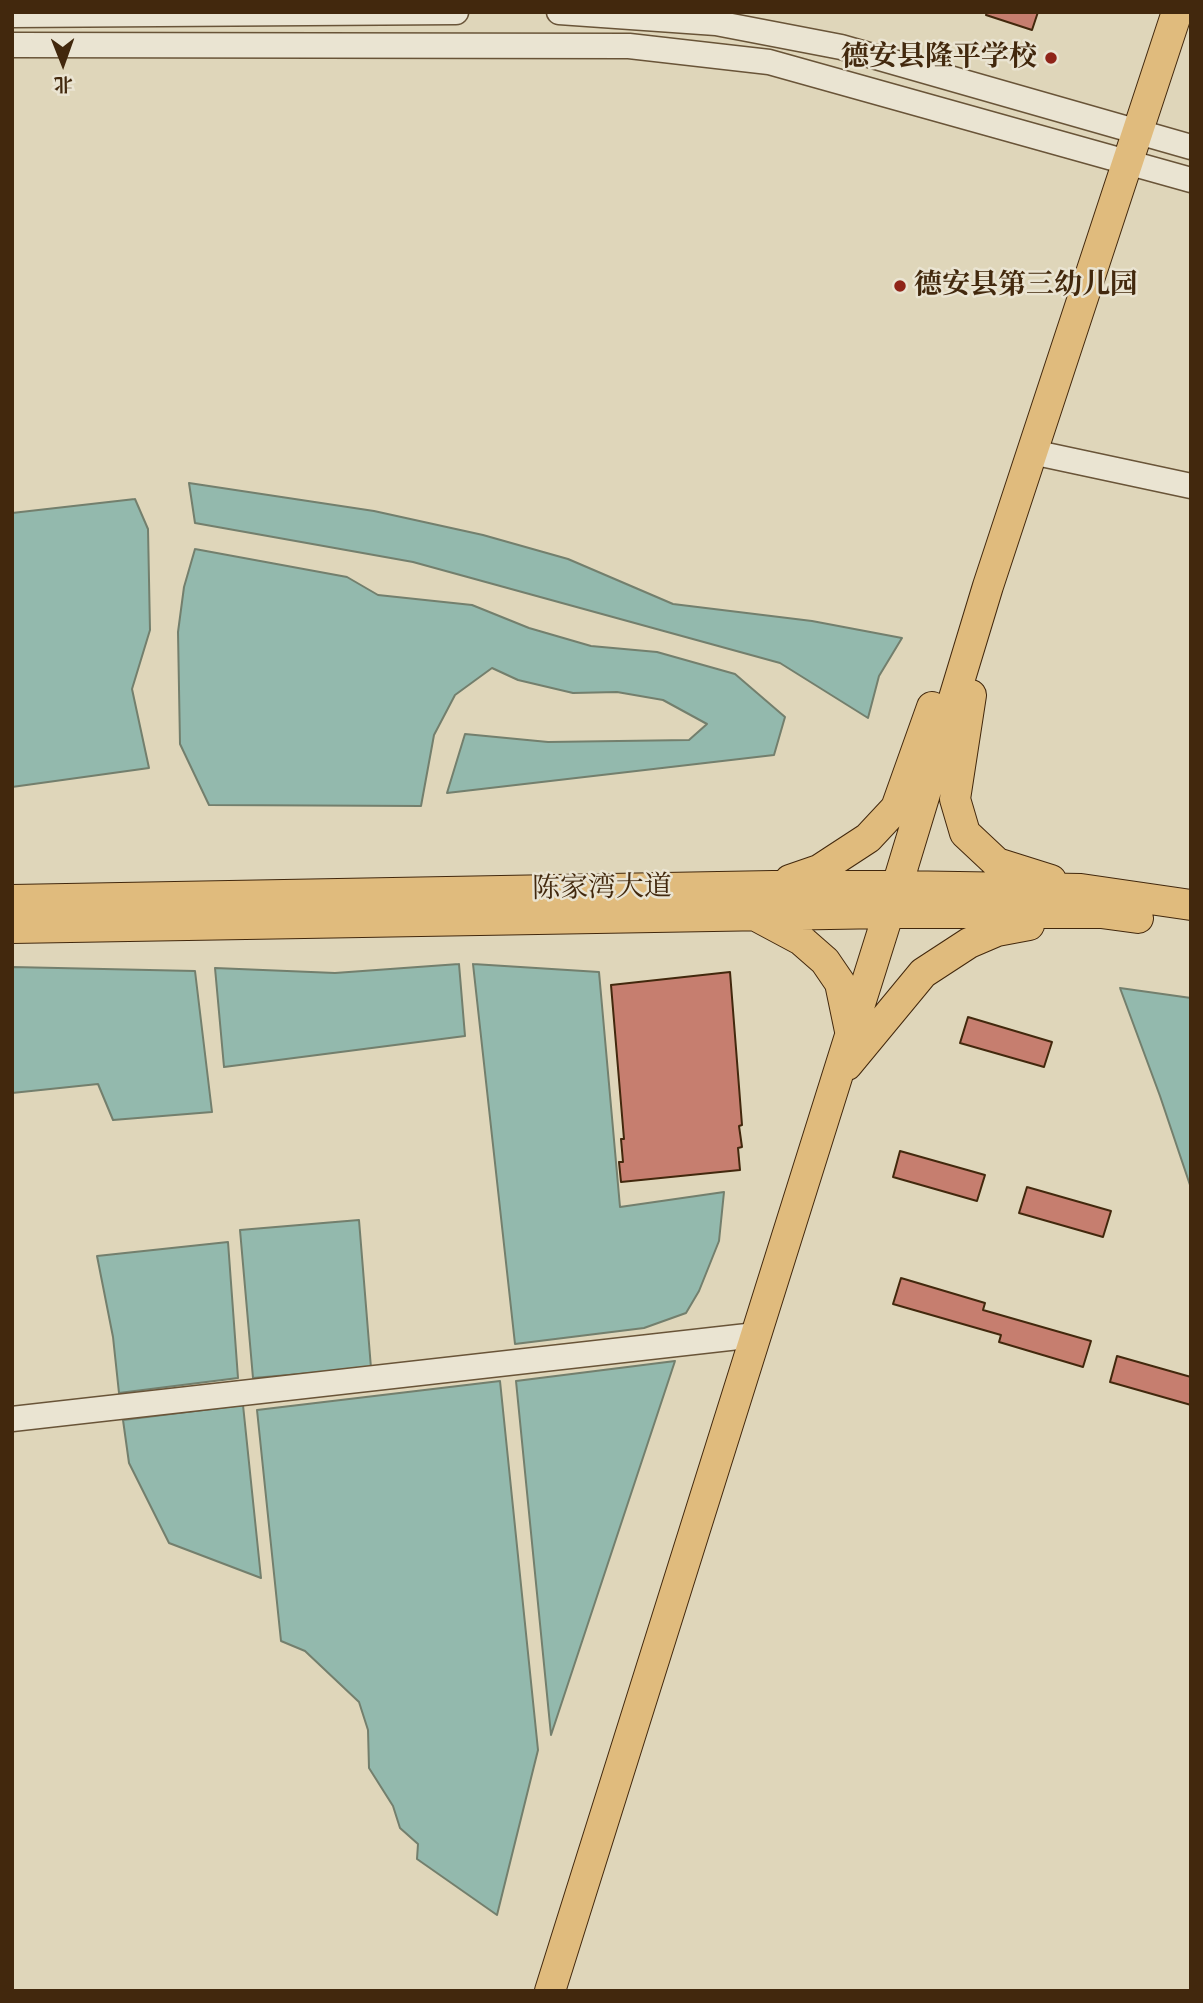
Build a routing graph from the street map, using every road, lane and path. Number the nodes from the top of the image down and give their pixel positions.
1 (456, 12) edge
2 (559, 12) edge
3 (1177, 12) edge
4 (12, 15) edge
5 (12, 45) edge
6 (1139, 132) junction
7 (1191, 147) edge
8 (1129, 161) junction
9 (1191, 180) edge
10 (1032, 452) junction
11 (1191, 486) edge
12 (988, 586) junction
13 (773, 886) junction
14 (1081, 889) junction
15 (12, 900) edge
16 (893, 900) junction
17 (1191, 905) edge
18 (1101, 913) junction
19 (754, 916) junction
20 (1191, 924) edge
21 (12, 928) edge
22 (851, 1033) junction
23 (837, 1076) junction
24 (756, 1335) junction
25 (12, 1419) edge
26 (550, 1991) edge

1 - 4 street
2 - 6 street
3 - 6 main road
5 - 8 street
6 - 7 street
6 - 8 main road
8 - 9 street
8 - 10 main road
10 - 11 street
10 - 12 main road
12 - 13 main road
12 - 14 main road
12 - 16 main road
13 - 15 main road, 陈家湾大道
13 - 16 main road, 陈家湾大道
14 - 16 main road, 陈家湾大道
14 - 17 main road, 陈家湾大道
16 - 18 main road, 陈家湾大道
16 - 19 main road, 陈家湾大道
16 - 22 main road
18 - 20 main road, 陈家湾大道
18 - 23 main road
19 - 21 main road, 陈家湾大道
19 - 22 main road
22 - 23 main road
23 - 24 main road
24 - 25 street
24 - 26 main road

